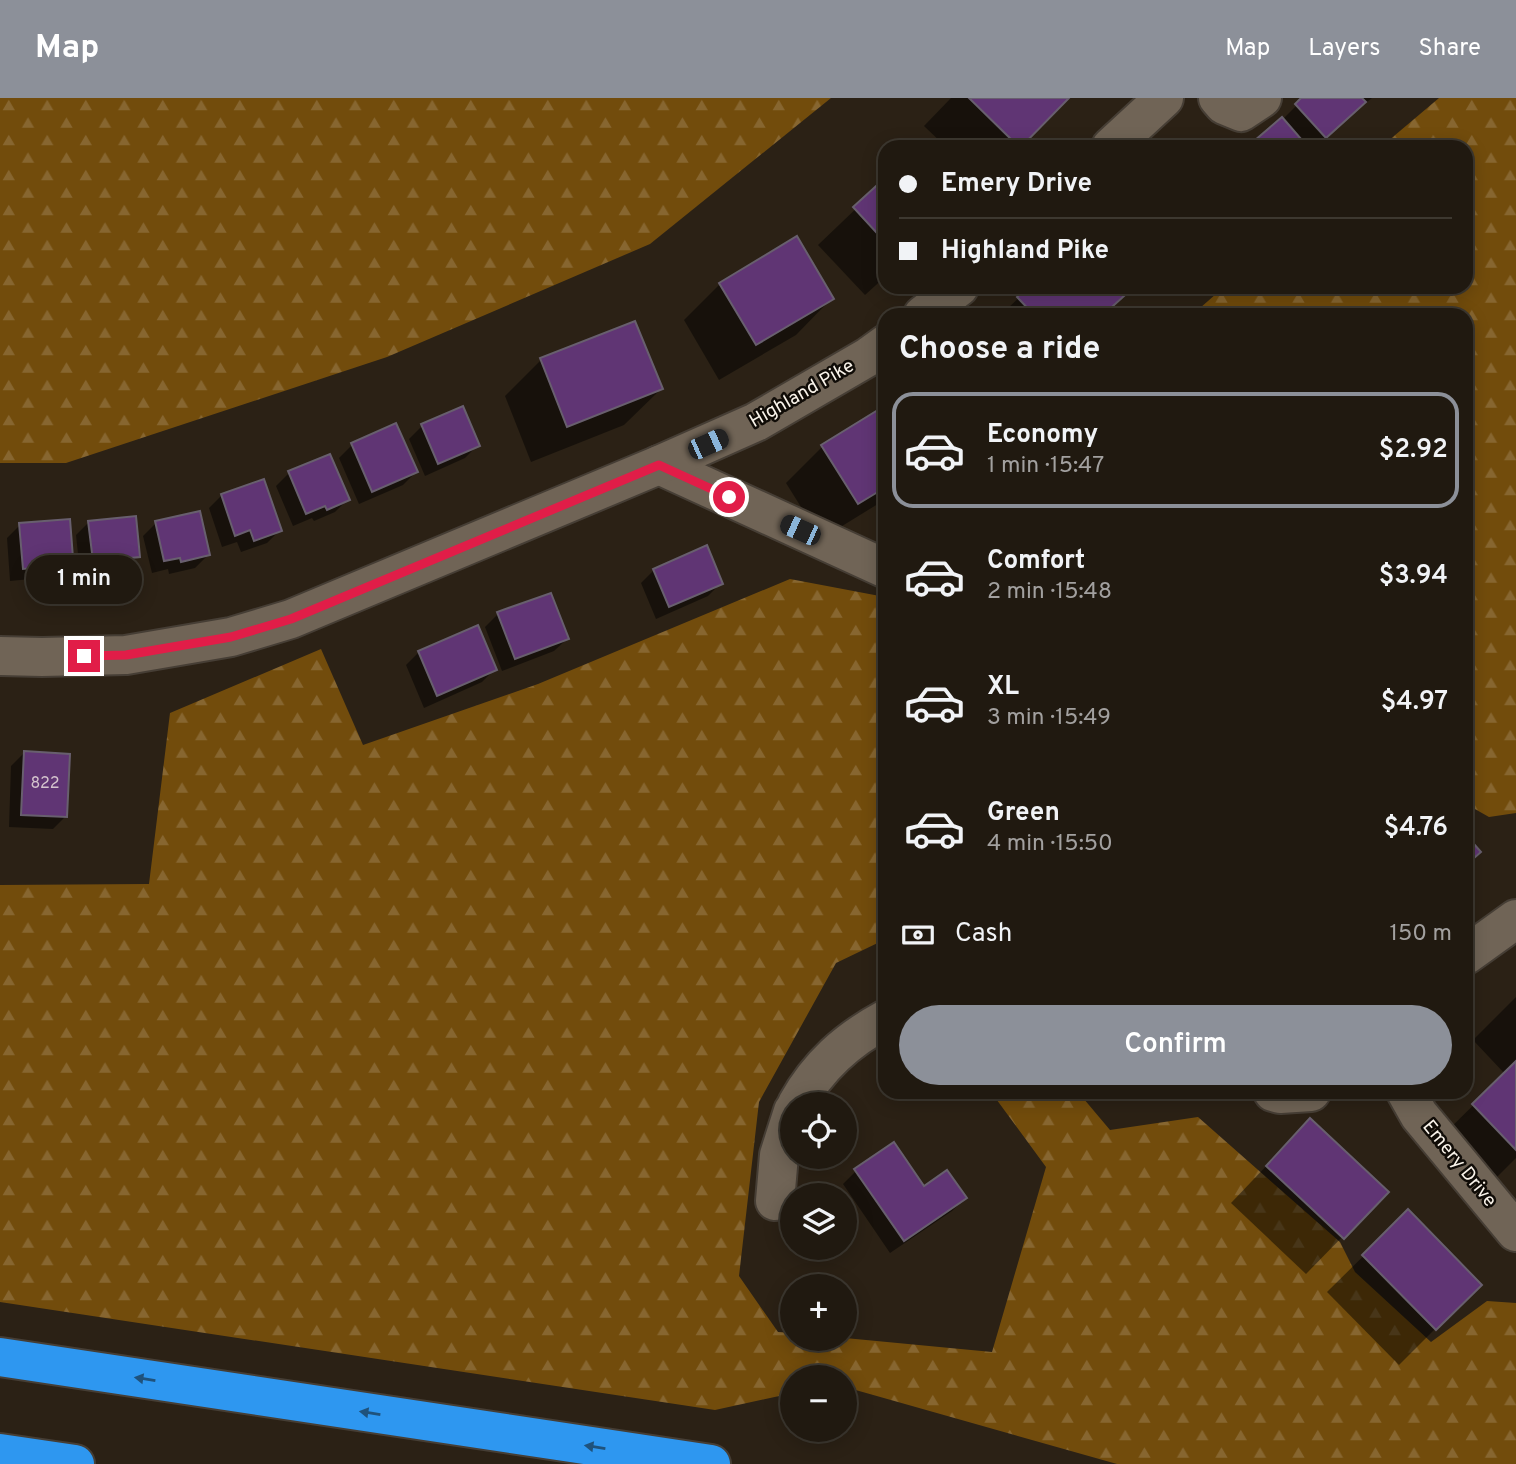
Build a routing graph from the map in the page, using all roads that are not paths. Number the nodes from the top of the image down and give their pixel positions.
1 (1164, 98) edge
2 (1218, 98) edge
3 (1262, 98) edge
4 (1119, 140) edge
5 (950, 294) edge
6 (932, 308) edge
7 (878, 350) edge
8 (659, 465) junction
9 (878, 561) edge
10 (0, 656) edge
11 (1516, 919) edge
12 (1473, 951) edge
13 (878, 1023) edge
14 (804, 1092) edge
15 (1410, 1099) edge
16 (780, 1152) edge
17 (775, 1200) dead end
18 (1516, 1232) edge
19 (0, 1357) edge
20 (0, 1453) edge
21 (75, 1464) edge
22 (711, 1464) edge

1 - 4 street
2 - 3 street
5 - 6 street
7 - 8 street, Highland Pike
8 - 9 street
8 - 10 street, Highland Pike
11 - 12 street
13 - 14 street
15 - 18 street, Emery Drive
16 - 17 street
22 -> 19 highway
20 - 21 highway

